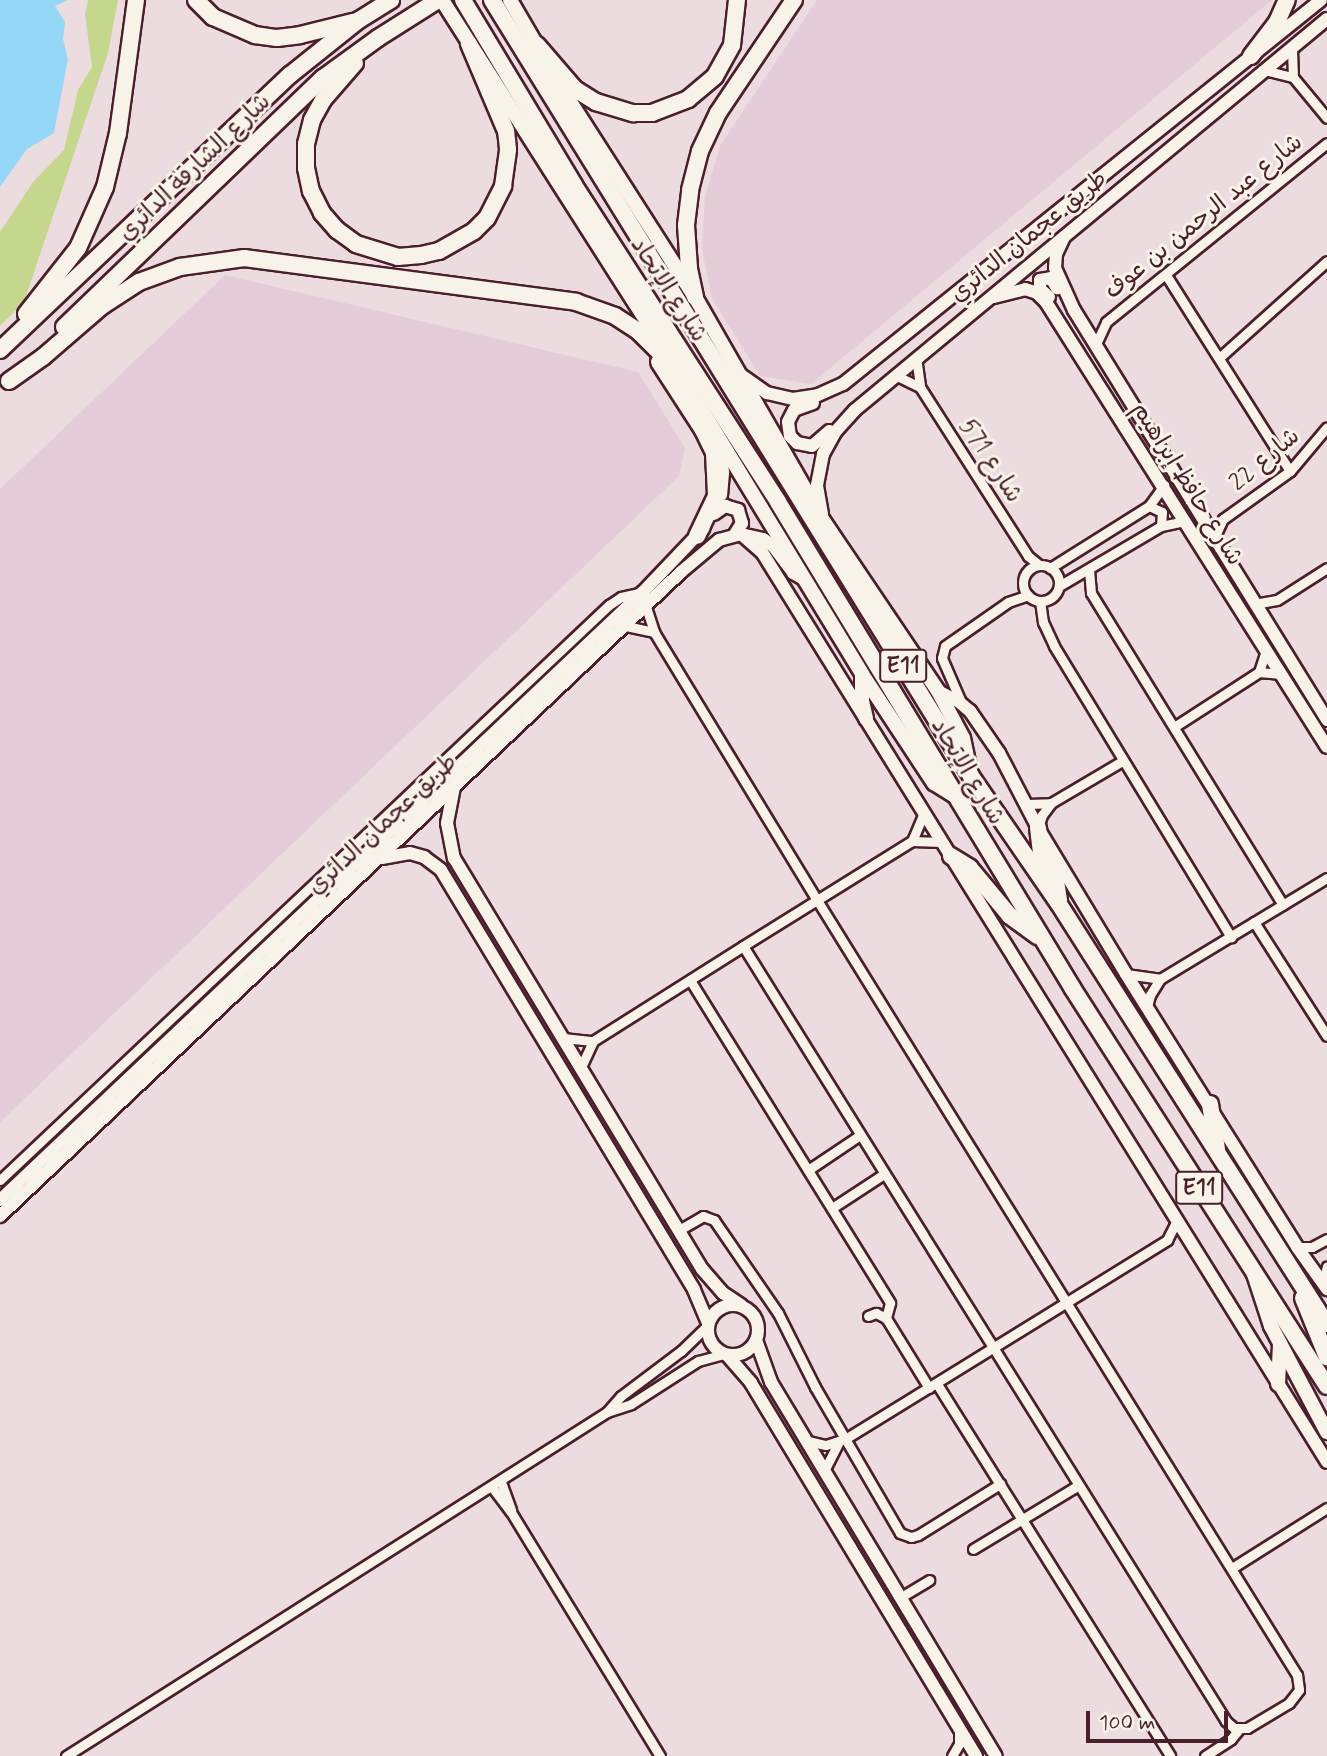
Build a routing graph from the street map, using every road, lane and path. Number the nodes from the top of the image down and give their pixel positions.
1 (136, 0) edge
2 (196, 0) edge
3 (391, 0) edge
4 (440, 0) edge
5 (463, 0) edge
6 (492, 0) edge
7 (510, 0) edge
8 (737, 0) edge
9 (794, 0) edge
10 (1287, 0) edge
11 (1321, 0) edge
12 (1327, 19) edge
13 (359, 20) junction
14 (378, 38) junction
15 (470, 44) junction
16 (537, 45) junction
17 (1292, 48) junction
18 (1251, 56) junction
19 (1264, 70) junction
20 (1293, 77) junction
21 (1327, 118) edge
22 (1327, 143) edge
23 (1065, 233) junction
24 (1327, 261) edge
25 (1166, 275) junction
26 (522, 296) junction
27 (695, 297) junction
28 (984, 301) junction
29 (1074, 310) junction
30 (1106, 322) junction
31 (1081, 323) junction
32 (1066, 330) junction
33 (0, 343) edge
34 (1095, 346) junction
35 (0, 350) edge
36 (916, 357) junction
37 (1219, 358) junction
38 (864, 369) junction
39 (678, 371) junction
40 (736, 371) junction
41 (895, 375) junction
42 (4, 385) edge
43 (920, 387) junction
44 (868, 397) junction
45 (1327, 427) edge
46 (718, 436) junction
47 (1290, 471) junction
48 (1164, 485) junction
49 (1149, 506) junction
50 (714, 514) junction
51 (1200, 517) junction
52 (1223, 519) junction
53 (1185, 520) junction
54 (824, 522) junction
55 (1161, 526) junction
56 (738, 534) junction
57 (697, 536) junction
58 (1214, 538) junction
59 (1034, 568) junction
60 (1050, 568) junction
61 (1089, 570) junction
62 (1325, 573) edge
63 (807, 580) junction
64 (1073, 580) junction
65 (1059, 586) junction
66 (643, 592) junction
67 (1091, 593) junction
68 (1028, 596) junction
69 (1278, 600) junction
70 (1040, 601) junction
71 (1254, 604) junction
72 (646, 607) junction
73 (626, 625) junction
74 (1267, 625) junction
75 (654, 632) junction
76 (1266, 650) junction
77 (1258, 672) junction
78 (862, 674) junction
79 (1281, 674) junction
80 (937, 691) junction
81 (961, 702) junction
82 (866, 719) junction
83 (1327, 720) edge
84 (1174, 727) junction
85 (1327, 747) edge
86 (1122, 761) junction
87 (971, 776) junction
88 (454, 787) junction
89 (955, 796) junction
90 (1051, 803) junction
91 (1027, 804) junction
92 (924, 813) junction
93 (1038, 828) junction
94 (912, 841) junction
95 (942, 842) junction
96 (951, 856) junction
97 (378, 859) junction
98 (1327, 878) edge
99 (817, 900) junction
100 (1059, 904) junction
101 (1283, 905) junction
102 (1254, 922) junction
103 (1231, 937) junction
104 (1042, 938) junction
105 (743, 946) junction
106 (488, 948) junction
107 (523, 971) junction
108 (1126, 974) junction
109 (1160, 979) junction
110 (690, 980) junction
111 (1147, 1007) junction
112 (1327, 1036) edge
113 (563, 1038) junction
114 (593, 1041) junction
115 (581, 1067) junction
116 (1210, 1104) junction
117 (860, 1135) junction
118 (1218, 1155) junction
119 (808, 1170) junction
120 (884, 1174) junction
121 (0, 1180) edge
122 (0, 1200) edge
123 (832, 1208) junction
124 (0, 1216) edge
125 (1177, 1220) junction
126 (679, 1230) junction
127 (1167, 1240) junction
128 (1327, 1240) edge
129 (1190, 1242) junction
130 (1297, 1247) junction
131 (1327, 1266) edge
132 (1254, 1273) junction
133 (1298, 1281) junction
134 (1325, 1286) edge
135 (1065, 1304) junction
136 (741, 1306) junction
137 (868, 1316) dead end
138 (886, 1318) junction
139 (708, 1324) junction
140 (1327, 1324) edge
141 (756, 1340) junction
142 (1280, 1342) junction
143 (993, 1349) junction
144 (725, 1354) junction
145 (1327, 1357) edge
146 (1278, 1384) junction
147 (933, 1386) junction
148 (1327, 1386) edge
149 (607, 1412) junction
150 (1327, 1432) edge
151 (842, 1440) junction
152 (808, 1441) junction
153 (1327, 1462) edge
154 (825, 1469) junction
155 (1000, 1484) junction
156 (497, 1485) junction
157 (1077, 1486) junction
158 (1327, 1508) edge
159 (1022, 1519) junction
160 (973, 1549) dead end
161 (1232, 1568) junction
162 (929, 1580) dead end
163 (901, 1597) junction
164 (958, 1728) junction
165 (1239, 1729) junction
166 (66, 1756) edge
167 (660, 1756) edge
168 (952, 1756) edge
169 (976, 1756) edge
170 (996, 1756) edge
171 (1170, 1756) edge
172 (1205, 1756) edge

1 - 33 highway
2 - 13 highway
3 - 13 highway, شارع الشارقة الدائري
4 - 14 highway, شارع الشارقة الدائري
4 - 15 main road
5 - 89 highway, شارع الإتحاد / E11
6 - 87 highway, شارع الإتحاد / E11
7 - 16 main road
8 - 16 highway
9 - 27 highway
10 - 18 highway
11 - 18 main road, طريق عجمان الدائري
12 - 17 main road, طريق عجمان الدائري
13 - 35 highway, شارع الشارقة الدائري
14 - 15 highway
14 - 42 highway, شارع الشارقة الدائري
15 - 39 main road
16 - 27 main road
17 - 19 main road, طريق عجمان الدائري
17 - 20 street
18 - 38 main road, طريق عجمان الدائري
19 - 20 street
19 - 23 main road, طريق عجمان الدائري
20 - 21 street
22 - 25 street, شارع عبد الرحمن بن عوف
23 - 28 main road, طريق عجمان الدائري
23 - 29 main road, شارع حافظ إبراهيم
24 - 37 street
25 - 30 street, شارع عبد الرحمن بن عوف
25 - 37 street
26 - 39 highway
26 - 42 highway
26 - 57 highway
27 - 40 main road
28 - 32 main road, شارع حافظ إبراهيم
28 - 36 main road, طريق عجمان الدائري
29 - 31 main road, شارع حافظ إبراهيم
29 - 32 main road
30 - 31 street, شارع عبد الرحمن بن عوف
30 - 34 street, شارع عبد الرحمن بن عوف
31 - 34 main road, شارع حافظ إبراهيم
32 - 48 main road, شارع حافظ إبراهيم
34 - 51 main road, شارع حافظ إبراهيم
36 - 41 main road, طريق عجمان الدائري
36 - 43 street, شارع 571
37 - 47 street
38 - 40 main road, طريق عجمان الدائري
38 - 44 main road
39 - 46 main road
40 - 54 main road
41 - 43 street
41 - 44 main road, طريق عجمان الدائري
43 - 59 street, شارع 571
44 - 54 main road, طريق عجمان الدائري
45 - 47 street, شارع 22
46 - 50 main road, طريق عجمان الدائري
46 - 63 main road
47 - 52 street, شارع 22
48 - 49 street
48 - 53 main road, شارع حافظ إبراهيم
49 - 55 street
49 - 60 street
50 - 56 main road
50 - 57 main road, طريق عجمان الدائري
51 - 52 street, شارع 22
51 - 58 main road, شارع حافظ إبراهيم
52 - 58 street, شارع 22
53 - 55 street
53 - 76 main road, شارع حافظ إبراهيم
54 - 80 main road
55 - 61 street
56 - 63 main road
56 - 72 main road, طريق عجمان الدائري
56 - 82 main road
57 - 66 main road, طريق عجمان الدائري
58 - 71 main road, شارع حافظ إبراهيم
59 - 60 street
59 - 68 street
60 - 65 street
61 - 64 street
61 - 67 street
62 - 69 street
63 - 78 main road
64 - 65 street
64 - 67 street
65 - 70 street
66 - 121 street
66 - 122 main road, طريق عجمان الدائري
67 - 84 street
68 - 70 street
68 - 81 street
69 - 71 street
69 - 74 street
70 - 86 street
71 - 74 main road, شارع حافظ إبراهيم
72 - 73 main road, طريق عجمان الدائري
72 - 75 street
73 - 75 street
73 - 88 main road, طريق عجمان الدائري
74 - 83 main road, شارع حافظ إبراهيم
75 - 99 street
76 - 77 street
76 - 79 main road, شارع حافظ إبراهيم
77 - 79 street
77 - 84 street
78 - 82 main road
78 - 89 main road
79 - 85 main road, شارع حافظ إبراهيم
80 - 81 main road
80 - 87 main road
81 - 91 main road
82 - 92 main road
84 - 101 street
86 - 90 street
86 - 103 street
87 - 100 highway, شارع الإتحاد / E11
88 - 97 main road, طريق عجمان الدائري
88 - 107 main road
89 - 104 highway, شارع الإتحاد / E11
90 - 91 street
90 - 93 street
91 - 93 main road
92 - 94 street
92 - 95 main road
93 - 100 highway
93 - 108 main road
94 - 95 street
94 - 99 street
95 - 96 main road
96 - 104 highway
96 - 125 main road
97 - 106 main road
97 - 124 main road, طريق عجمان الدائري
98 - 101 street
99 - 105 street
99 - 135 street
100 - 118 highway, شارع الإتحاد / E11
101 - 102 street
102 - 103 street
102 - 112 street
103 - 109 street
104 - 132 highway, شارع الإتحاد / E11
105 - 110 street
105 - 117 street
106 - 107 main road
106 - 139 main road
107 - 113 main road
108 - 109 street
108 - 111 main road
109 - 111 street
110 - 114 street
110 - 119 street
111 - 116 main road
113 - 114 street
113 - 115 main road
114 - 115 street
115 - 126 main road
116 - 118 highway
116 - 130 main road
117 - 119 street
117 - 120 street
118 - 133 highway, شارع الإتحاد / E11
119 - 123 street
120 - 123 street
120 - 143 street
123 - 138 street
125 - 127 street
125 - 129 main road
126 - 136 main road
126 - 151 street
127 - 129 street
127 - 135 street
128 - 130 street
129 - 146 main road
130 - 134 main road
131 - 134 street
132 - 142 main road
132 - 148 highway, شارع الإتحاد / E11
133 - 140 highway, شارع الإتحاد / E11
133 - 145 highway
135 - 143 street
135 - 161 street
136 - 139 main road
136 - 141 main road
137 - 138 street
138 - 147 street
139 - 144 main road
139 - 149 street
141 - 144 main road
141 - 152 main road
142 - 146 main road
142 - 150 main road
143 - 147 street
143 - 157 street
144 - 149 street
144 - 164 main road
146 - 153 main road
147 - 151 street
147 - 155 street
149 - 156 street
151 - 152 street
151 - 154 street
151 - 155 street
152 - 154 main road
154 - 163 main road
155 - 159 street
156 - 166 street
156 - 167 street
157 - 159 street
157 - 165 street
158 - 161 street
159 - 160 street
159 - 171 street
161 - 165 street
162 - 163 street
163 - 170 main road
164 - 168 street
164 - 169 main road
165 - 172 street

